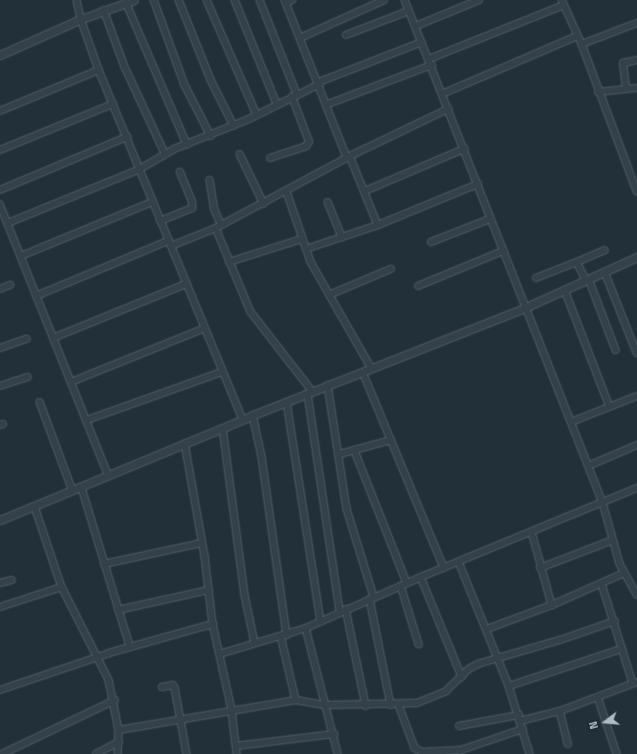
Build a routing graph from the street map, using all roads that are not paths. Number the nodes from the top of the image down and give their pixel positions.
1 (77, 0) edge
2 (134, 0) edge
3 (154, 0) edge
4 (179, 0) edge
5 (207, 0) edge
6 (235, 0) edge
7 (260, 0) edge
8 (292, 0) edge
9 (384, 0) edge
10 (405, 0) edge
11 (478, 0) edge
12 (286, 1) edge
13 (126, 2) junction
14 (563, 2) edge
15 (104, 10) junction
16 (410, 11) junction
17 (81, 19) junction
18 (637, 23) edge
19 (416, 26) junction
20 (346, 35) dead end
21 (578, 36) junction
22 (300, 38) junction
23 (422, 42) junction
24 (582, 44) junction
25 (0, 55) edge
26 (429, 59) junction
27 (637, 60) edge
28 (432, 65) junction
29 (99, 70) junction
30 (319, 83) junction
31 (626, 88) junction
32 (637, 88) edge
33 (598, 92) junction
34 (442, 94) junction
35 (295, 96) junction
36 (113, 104) junction
37 (277, 104) junction
38 (328, 104) junction
39 (448, 109) junction
40 (0, 111) edge
41 (257, 115) junction
42 (234, 126) junction
43 (211, 136) junction
44 (127, 137) junction
45 (187, 144) junction
46 (464, 149) junction
47 (0, 150) edge
48 (165, 154) junction
49 (240, 154) dead end
50 (349, 156) junction
51 (270, 158) dead end
52 (140, 169) junction
53 (180, 172) dead end
54 (210, 180) dead end
55 (478, 184) junction
56 (0, 190) edge
57 (365, 190) junction
58 (637, 191) edge
59 (287, 192) junction
60 (152, 202) junction
61 (328, 202) dead end
62 (0, 204) edge
63 (264, 204) junction
64 (490, 219) junction
65 (160, 221) junction
66 (8, 223) junction
67 (221, 224) junction
68 (378, 224) junction
69 (216, 228) junction
70 (342, 237) junction
71 (302, 239) junction
72 (431, 242) dead end
73 (170, 244) junction
74 (306, 249) junction
75 (605, 250) dead end
76 (503, 251) junction
77 (21, 256) junction
78 (637, 257) edge
79 (229, 262) junction
80 (577, 262) junction
81 (391, 269) dead end
82 (604, 272) junction
83 (536, 278) dead end
84 (587, 280) junction
85 (186, 284) junction
86 (10, 286) dead end
87 (418, 286) dead end
88 (0, 289) edge
89 (565, 290) junction
90 (328, 295) junction
91 (36, 296) junction
92 (524, 308) junction
93 (205, 328) junction
94 (53, 338) junction
95 (26, 340) dead end
96 (0, 348) edge
97 (616, 350) dead end
98 (637, 353) edge
99 (372, 369) junction
100 (222, 372) junction
101 (363, 372) junction
102 (28, 377) dead end
103 (71, 382) junction
104 (328, 385) junction
105 (0, 386) edge
106 (310, 393) junction
107 (637, 396) edge
108 (40, 402) dead end
109 (287, 402) junction
110 (610, 407) junction
111 (253, 415) junction
112 (243, 419) junction
113 (87, 420) junction
114 (571, 422) junction
115 (223, 428) junction
116 (391, 440) junction
117 (185, 443) junction
118 (637, 445) edge
119 (355, 451) junction
120 (340, 454) junction
121 (588, 466) junction
122 (109, 476) junction
123 (82, 488) junction
124 (637, 488) edge
125 (73, 491) junction
126 (603, 503) junction
127 (35, 507) junction
128 (0, 520) edge
129 (532, 532) junction
130 (613, 540) junction
131 (202, 543) junction
132 (459, 562) junction
133 (104, 564) junction
134 (444, 568) junction
135 (540, 568) junction
136 (624, 573) junction
137 (421, 576) junction
138 (12, 580) dead end
139 (407, 583) junction
140 (0, 584) edge
141 (602, 584) junction
142 (401, 586) junction
143 (62, 587) junction
144 (636, 588) edge
145 (209, 590) junction
146 (637, 595) edge
147 (372, 598) junction
148 (552, 605) junction
149 (0, 607) edge
150 (346, 609) junction
151 (118, 610) junction
152 (340, 612) junction
153 (321, 621) junction
154 (615, 621) junction
155 (213, 624) junction
156 (306, 628) junction
157 (487, 629) junction
158 (284, 635) junction
159 (255, 643) junction
160 (419, 644) dead end
161 (130, 646) junction
162 (621, 649) junction
163 (220, 654) junction
164 (99, 657) junction
165 (499, 659) junction
166 (462, 677) junction
167 (635, 683) edge
168 (509, 686) junction
169 (162, 687) dead end
170 (0, 690) edge
171 (598, 697) junction
172 (115, 700) junction
173 (296, 700) junction
174 (325, 705) junction
175 (391, 705) junction
176 (399, 705) junction
177 (366, 706) junction
178 (232, 710) junction
179 (560, 711) junction
180 (519, 718) junction
181 (180, 719) junction
182 (459, 726) dead end
183 (523, 729) junction
184 (119, 730) junction
185 (334, 734) junction
186 (119, 742) junction
187 (568, 744) dead end
188 (236, 746) junction
189 (2, 754) edge
190 (96, 754) edge
191 (118, 754) edge
192 (187, 754) edge
193 (237, 754) edge
194 (337, 754) edge
195 (530, 754) edge
196 (617, 754) edge

1 - 17 street
2 - 13 street
3 - 43 street
4 - 42 street
5 - 41 street
6 - 37 street
7 - 35 street
8 - 12 street
9 - 22 street
10 - 16 street
11 - 19 street
12 - 22 street
13 - 15 street
13 - 45 street
14 - 21 street
14 - 26 street
15 - 17 street
15 - 48 street
16 - 19 street
16 - 20 street
17 - 25 street
17 - 29 street
18 - 24 street
19 - 23 street
21 - 24 street
21 - 34 street
22 - 30 street
23 - 26 street
23 - 30 street
24 - 33 street
26 - 28 street
27 - 31 street
28 - 34 street
28 - 38 street
29 - 36 street
29 - 40 street
30 - 35 street
30 - 38 street
31 - 32 street
31 - 33 street
33 - 58 street
34 - 39 street
35 - 37 street
35 - 51 street
36 - 44 street
36 - 47 street
37 - 41 street
38 - 50 street
39 - 46 street
39 - 50 street
41 - 42 street
42 - 43 street
43 - 45 street
44 - 52 street
44 - 56 street
45 - 48 street
46 - 55 street
46 - 57 street
48 - 52 street
49 - 63 street
50 - 57 street
50 - 59 street
52 - 60 street
52 - 66 street
53 - 65 street
54 - 67 street
55 - 64 street
55 - 68 street
57 - 68 street
59 - 63 street
59 - 71 street
60 - 65 street
60 - 77 street
61 - 70 street
62 - 66 street
63 - 67 street
64 - 72 street
64 - 76 street
65 - 73 street
66 - 77 street
67 - 69 street
68 - 70 street
69 - 73 street
69 - 79 street
70 - 74 street
71 - 74 street
71 - 79 street
73 - 85 street
73 - 91 street
74 - 90 street
75 - 80 street
76 - 87 street
76 - 92 street
77 - 91 street
78 - 82 street
79 - 106 street
80 - 83 street
80 - 84 street
81 - 90 street
82 - 84 street
82 - 98 street
84 - 89 street
84 - 97 street
85 - 93 street
85 - 94 street
86 - 88 street
89 - 92 street
89 - 110 street
90 - 99 street
91 - 94 street
92 - 99 street
92 - 114 street
93 - 100 street
93 - 103 street
94 - 103 street
95 - 96 street
99 - 101 street
100 - 112 street
100 - 113 street
101 - 104 street
101 - 116 street
102 - 105 street
103 - 113 street
104 - 106 street
104 - 120 street
106 - 109 street
106 - 152 street
107 - 110 street
108 - 125 street
109 - 111 street
109 - 153 street
110 - 114 street
111 - 112 street
111 - 158 street
112 - 115 street
113 - 122 street
114 - 121 street
115 - 117 street
115 - 159 street
116 - 119 street
116 - 134 street
117 - 122 street
117 - 131 street
118 - 121 street
119 - 120 street
119 - 139 street
120 - 147 street
121 - 126 street
122 - 123 street
123 - 125 street
123 - 133 street
124 - 126 street
125 - 127 street
126 - 129 street
126 - 130 street
127 - 128 street
127 - 143 street
129 - 132 street
129 - 135 street
130 - 135 street
130 - 136 street
131 - 133 street
131 - 145 street
132 - 134 street
132 - 157 street
133 - 151 street
134 - 137 street
135 - 148 street
136 - 141 street
136 - 144 street
137 - 139 street
137 - 166 street
138 - 140 street
139 - 142 street
141 - 148 street
141 - 154 street
142 - 147 street
142 - 160 street
143 - 149 street
143 - 164 street
144 - 146 street
145 - 151 street
145 - 155 street
147 - 150 street
147 - 175 street
148 - 157 street
150 - 152 street
150 - 177 street
151 - 161 street
152 - 153 street
153 - 156 street
154 - 162 street
154 - 165 street
155 - 161 street
155 - 163 street
156 - 158 street
156 - 174 street
157 - 165 street
158 - 159 street
158 - 173 street
159 - 163 street
161 - 164 street
162 - 167 street
162 - 168 street
163 - 178 street
164 - 170 street
164 - 172 street
165 - 166 street
165 - 168 street
166 - 176 street
167 - 171 street
168 - 180 street
169 - 181 street
171 - 179 street
171 - 196 street
172 - 184 street
172 - 189 street
173 - 174 street
173 - 178 street
174 - 177 street
174 - 185 street
175 - 176 street
175 - 177 street
176 - 183 street
178 - 181 street
178 - 188 street
179 - 180 street
179 - 187 street
180 - 182 street
180 - 183 street
181 - 184 street
181 - 192 street
183 - 195 street
184 - 186 street
185 - 188 street
185 - 194 street
186 - 190 street
186 - 191 street
188 - 193 street

